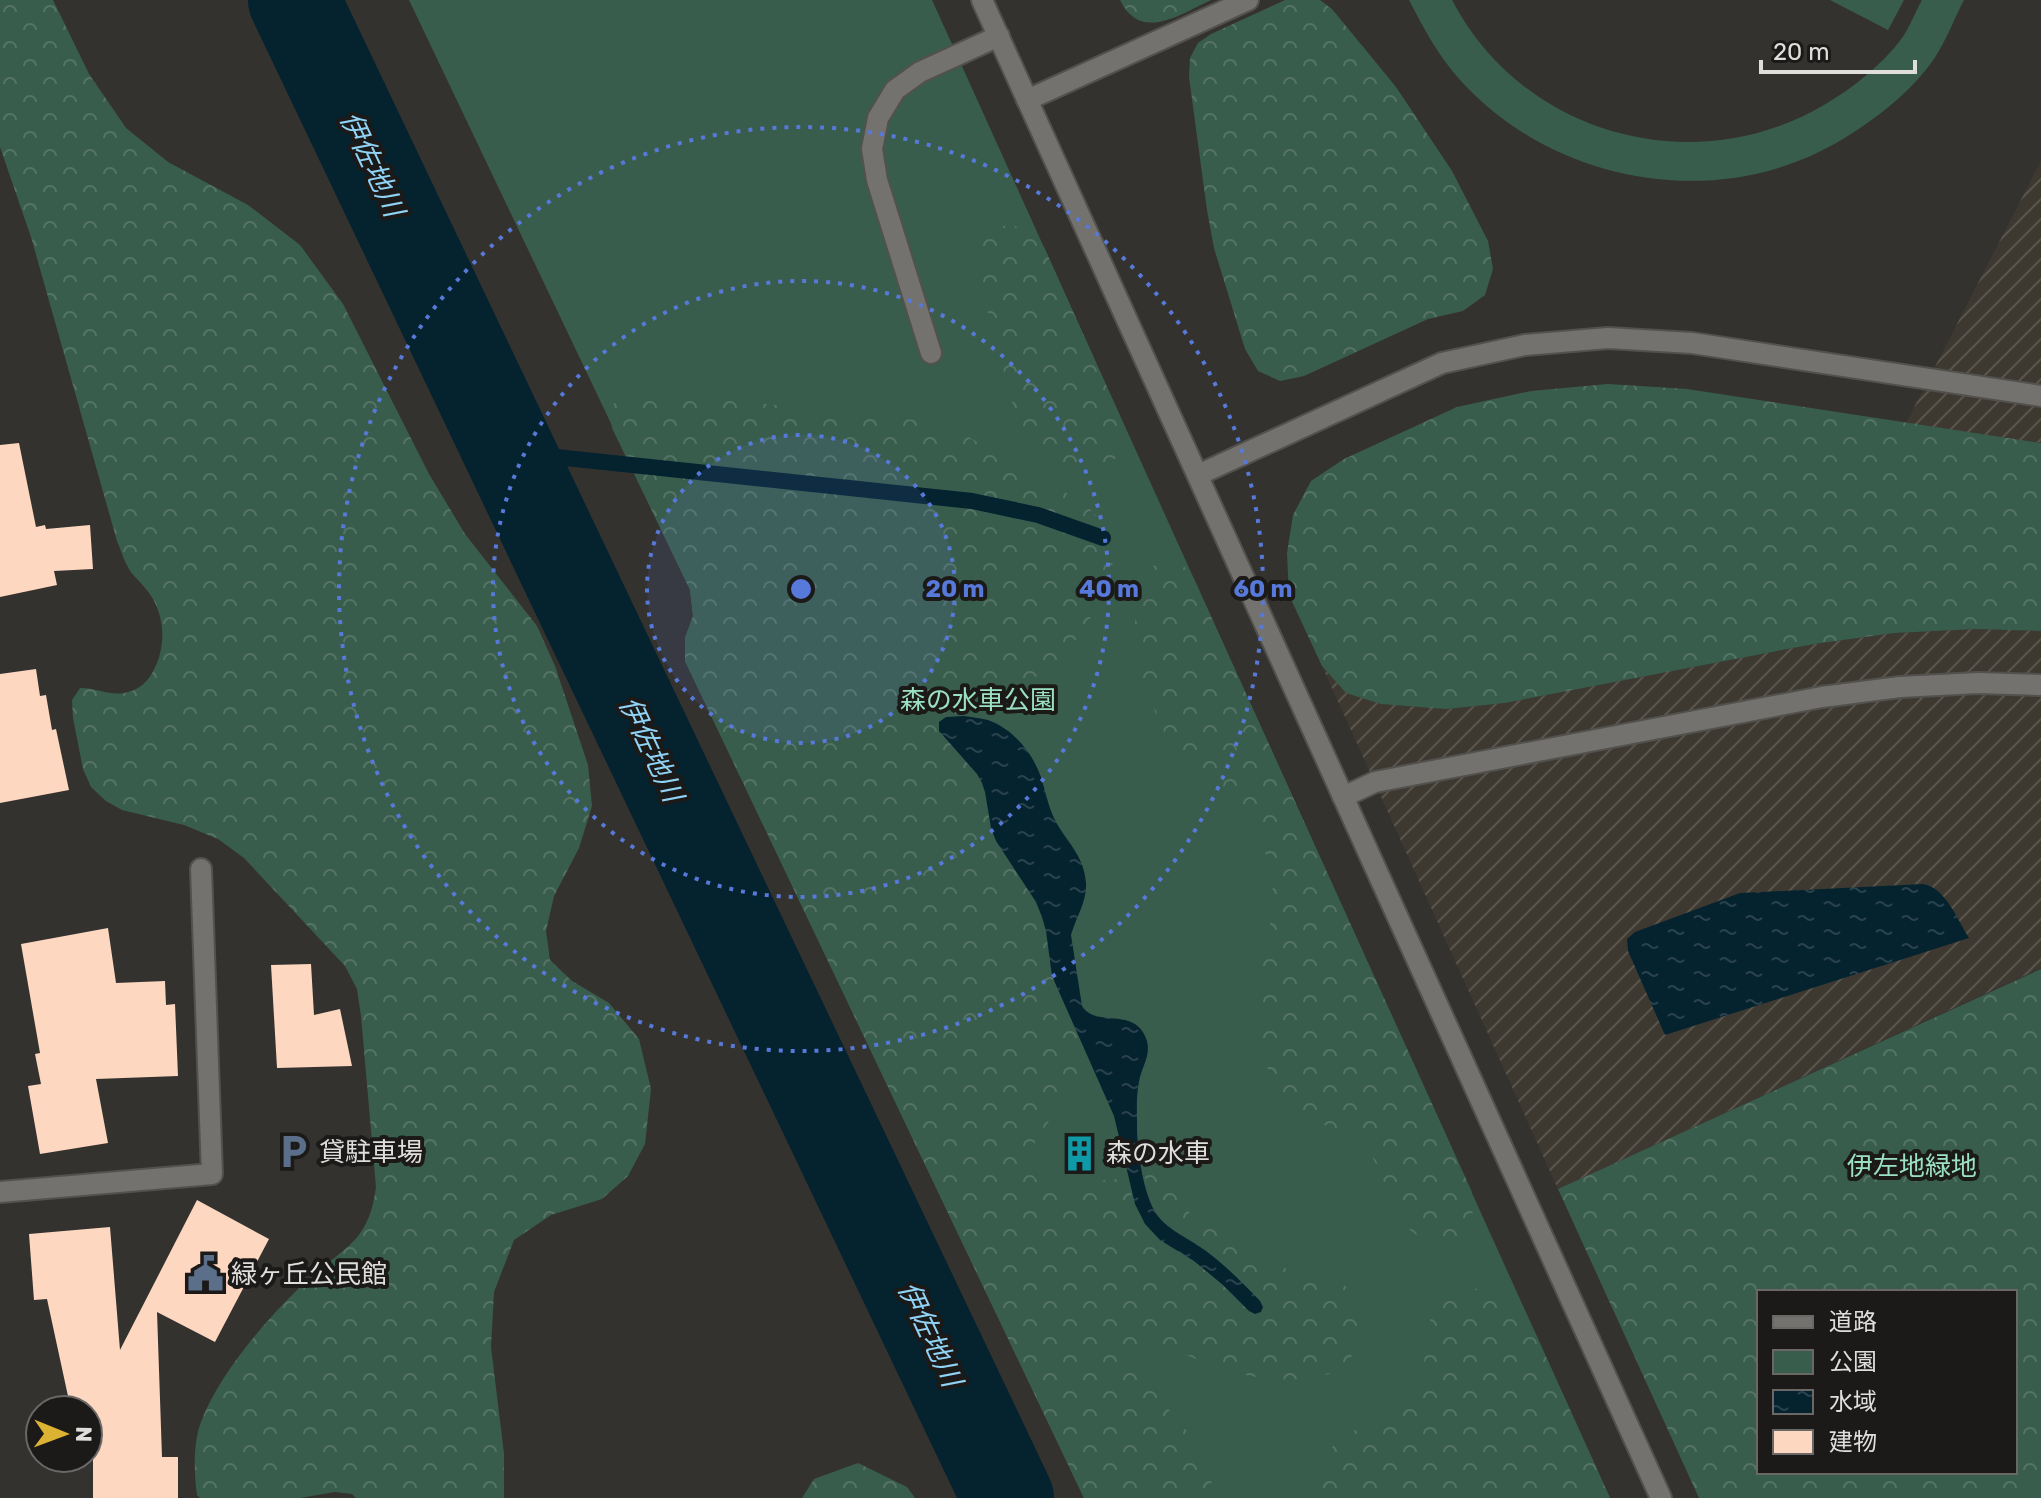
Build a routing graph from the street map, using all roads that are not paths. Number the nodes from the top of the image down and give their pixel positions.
1 (982, 0) edge
2 (1248, 0) edge
3 (999, 36) junction
4 (1027, 100) junction
5 (931, 353) dead end
6 (2041, 396) edge
7 (1198, 475) junction
8 (2041, 685) edge
9 (1343, 797) junction
10 (201, 869) dead end
11 (0, 1192) edge
12 (1661, 1498) edge

1 - 3 street
2 - 4 street
3 - 4 street
3 - 5 street
4 - 7 street
6 - 7 street
7 - 9 street
8 - 9 street
9 - 12 street
10 - 11 street

